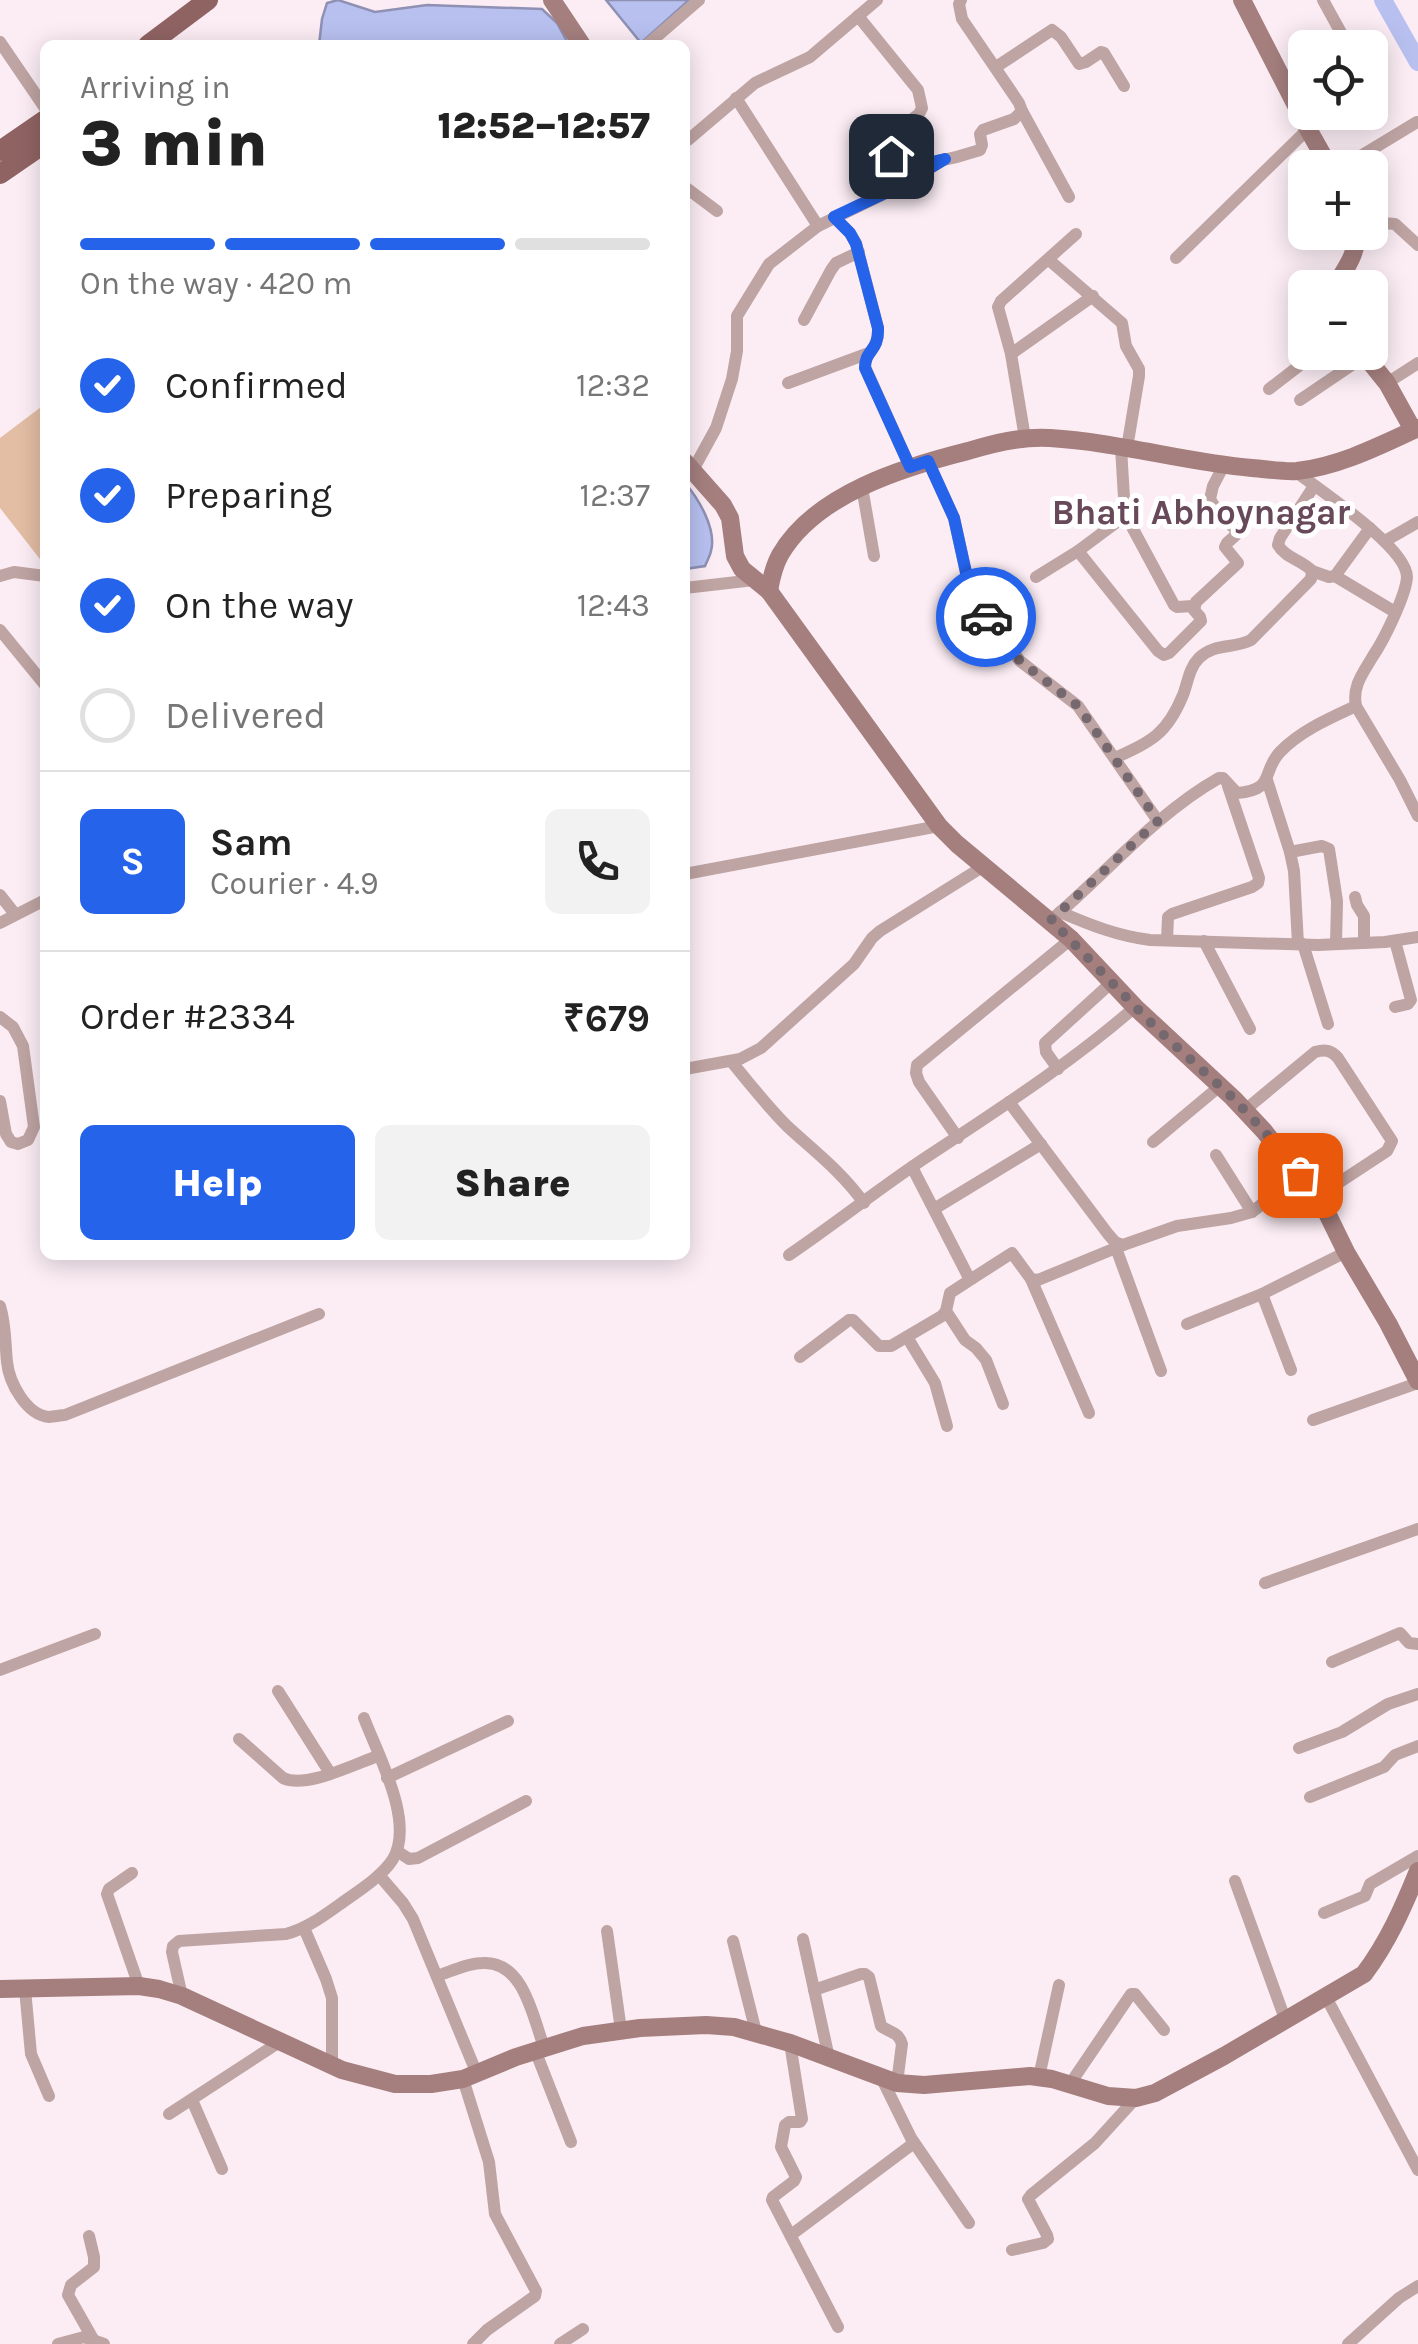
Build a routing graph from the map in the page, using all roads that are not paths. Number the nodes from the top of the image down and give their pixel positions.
1 (208, 0) edge
2 (226, 0) edge
3 (552, 0) edge
4 (700, 0) edge
5 (877, 0) edge
6 (961, 0) edge
7 (1242, 0) edge
8 (1322, 0) edge
9 (858, 16) junction
10 (1339, 30) edge
11 (155, 40) edge
12 (176, 40) edge
13 (579, 40) edge
14 (653, 40) edge
15 (0, 42) edge
16 (996, 67) junction
17 (1288, 79) edge
18 (1124, 86) dead end
19 (736, 98) junction
20 (40, 101) edge
21 (1022, 111) junction
22 (1417, 122) edge
23 (40, 123) edge
24 (1307, 130) edge
25 (690, 138) edge
26 (888, 138) junction
27 (2, 144) edge
28 (40, 146) edge
29 (1371, 150) edge
30 (861, 158) dead end
31 (945, 159) junction
32 (0, 174) edge
33 (690, 191) edge
34 (1069, 198) dead end
35 (717, 211) dead end
36 (834, 217) junction
37 (1388, 223) edge
38 (818, 226) junction
39 (1076, 234) dead end
40 (1418, 245) edge
41 (859, 252) junction
42 (1176, 258) dead end
43 (1049, 260) junction
44 (1093, 296) junction
45 (804, 320) dead end
46 (871, 352) junction
47 (1011, 354) junction
48 (1418, 363) edge
49 (1294, 370) edge
50 (1342, 370) edge
51 (1376, 370) edge
52 (788, 383) dead end
53 (1387, 384) junction
54 (1269, 389) dead end
55 (1300, 400) dead end
56 (1415, 429) edge
57 (1025, 438) junction
58 (1124, 448) junction
59 (919, 464) junction
60 (690, 465) edge
61 (1224, 465) junction
62 (690, 467) edge
63 (1294, 471) junction
64 (1314, 486) junction
65 (862, 487) junction
66 (1124, 514) junction
67 (1418, 522) edge
68 (1370, 528) junction
69 (1385, 541) junction
70 (1078, 551) junction
71 (874, 556) dead end
72 (1312, 571) junction
73 (40, 575) edge
74 (0, 576) edge
75 (1336, 576) junction
76 (1036, 577) dead end
77 (762, 586) junction
78 (690, 588) edge
79 (1193, 606) junction
80 (1395, 612) junction
81 (0, 630) edge
82 (40, 679) edge
83 (1356, 706) junction
84 (1115, 758) junction
85 (1267, 780) junction
86 (1227, 782) junction
87 (1418, 816) edge
88 (1158, 821) junction
89 (939, 826) junction
90 (1290, 852) junction
91 (984, 866) junction
92 (690, 873) edge
93 (0, 895) edge
94 (1356, 896) dead end
95 (40, 902) edge
96 (15, 914) junction
97 (1055, 916) junction
98 (0, 922) edge
99 (1418, 936) edge
100 (1071, 938) junction
101 (1167, 940) junction
102 (1204, 941) junction
103 (1395, 941) junction
104 (1364, 943) junction
105 (1300, 944) junction
106 (1336, 944) junction
107 (1111, 982) junction
108 (1413, 984) edge
109 (1135, 1007) junction
110 (1395, 1007) dead end
111 (0, 1017) edge
112 (1328, 1024) dead end
113 (1250, 1029) dead end
114 (732, 1061) junction
115 (690, 1069) edge
116 (1058, 1069) junction
117 (1220, 1086) junction
118 (0, 1101) edge
119 (1010, 1102) junction
120 (1244, 1110) junction
121 (958, 1138) junction
122 (1153, 1142) dead end
123 (1042, 1144) junction
124 (1216, 1156) dead end
125 (912, 1168) junction
126 (1300, 1175) junction
127 (1317, 1197) junction
128 (864, 1203) junction
129 (934, 1209) junction
130 (1252, 1212) junction
131 (1120, 1246) junction
132 (1346, 1252) junction
133 (790, 1255) dead end
134 (973, 1278) junction
135 (1031, 1279) junction
136 (1262, 1294) junction
137 (0, 1306) edge
138 (946, 1310) junction
139 (319, 1314) dead end
140 (1187, 1324) dead end
141 (907, 1336) junction
142 (800, 1357) dead end
143 (4, 1370) edge
144 (1291, 1370) dead end
145 (1162, 1371) dead end
146 (1418, 1382) edge
147 (1003, 1404) dead end
148 (1090, 1413) dead end
149 (1313, 1420) dead end
150 (947, 1426) dead end
151 (1418, 1529) edge
152 (1265, 1583) dead end
153 (95, 1634) dead end
154 (1418, 1644) edge
155 (1332, 1662) dead end
156 (0, 1670) edge
157 (278, 1691) dead end
158 (1418, 1694) edge
159 (364, 1718) dead end
160 (508, 1720) dead end
161 (238, 1739) dead end
162 (1418, 1746) edge
163 (1299, 1748) dead end
164 (378, 1756) junction
165 (330, 1772) junction
166 (387, 1778) junction
167 (1310, 1796) dead end
168 (526, 1801) dead end
169 (396, 1850) junction
170 (1418, 1870) edge
171 (132, 1873) dead end
172 (378, 1874) junction
173 (1235, 1881) dead end
174 (1324, 1914) dead end
175 (304, 1928) junction
176 (608, 1932) dead end
177 (803, 1939) dead end
178 (733, 1942) dead end
179 (438, 1976) junction
180 (1058, 1985) dead end
181 (139, 1986) junction
182 (25, 1988) junction
183 (0, 1989) edge
184 (814, 1990) junction
185 (182, 1996) junction
186 (1326, 1997) junction
187 (1285, 2019) junction
188 (621, 2030) junction
189 (1164, 2030) dead end
190 (756, 2032) junction
191 (281, 2042) junction
192 (790, 2042) junction
193 (540, 2049) junction
194 (828, 2058) junction
195 (332, 2065) junction
196 (470, 2076) junction
197 (1039, 2077) junction
198 (890, 2081) junction
199 (1070, 2084) junction
200 (49, 2096) dead end
201 (1136, 2098) junction
202 (192, 2100) junction
203 (169, 2114) dead end
204 (571, 2142) dead end
205 (914, 2144) junction
206 (222, 2169) dead end
207 (1418, 2170) edge
208 (968, 2222) dead end
209 (790, 2235) junction
210 (89, 2236) dead end
211 (1012, 2250) dead end
212 (1418, 2286) edge
213 (838, 2327) dead end
214 (583, 2329) dead end
215 (98, 2342) edge
216 (479, 2342) edge
217 (62, 2343) edge
218 (560, 2344) edge
219 (1348, 2344) edge

1 - 11 main road
2 - 12 main road
3 - 13 street
4 - 14 street
5 - 9 street
6 - 16 street
7 - 17 street
8 - 10 street
9 - 19 street
9 - 26 street
15 - 20 street
16 - 18 street
16 - 21 street
19 - 25 street
19 - 38 street
21 - 31 street
21 - 34 street
22 - 29 street
23 - 27 main road
24 - 42 street
26 - 30 street
26 - 31 street
28 - 32 main road
31 - 36 street
33 - 35 street
36 - 38 street
36 - 41 street
37 - 40 street
38 - 60 street
39 - 43 street
41 - 45 street
41 - 46 street
43 - 44 street
43 - 47 street
44 - 47 street
44 - 58 street
46 - 52 street
46 - 59 street
47 - 57 street
48 - 53 street
49 - 54 street
50 - 55 street
51 - 53 street
53 - 56 street
56 - 63 street
57 - 58 street
57 - 59 street
58 - 61 street
58 - 66 street
59 - 65 street
59 - 84 street
61 - 63 street
61 - 79 street
62 - 77 street
63 - 64 street
64 - 68 street
64 - 72 street
65 - 71 street
65 - 77 street
66 - 70 street
66 - 79 street
67 - 69 street
68 - 69 street
68 - 75 street
69 - 80 street
70 - 76 street
70 - 79 street
72 - 75 street
72 - 84 street
73 - 74 street
75 - 80 street
77 - 78 street
77 - 89 street
80 - 83 street
81 - 82 street
83 - 85 street
83 - 87 street
84 - 88 street
85 - 86 street
85 - 90 street
86 - 88 street
86 - 101 street
88 - 97 street
89 - 91 street
89 - 92 street
90 - 105 street
90 - 106 street
91 - 97 street
91 - 114 street
93 - 96 street
94 - 104 street
95 - 96 street
96 - 98 street
97 - 100 street
97 - 101 street
99 - 103 street
100 - 107 street
100 - 121 street
101 - 102 street
102 - 105 street
102 - 113 street
103 - 104 street
103 - 108 street
104 - 106 street
105 - 106 street
105 - 112 street
107 - 109 street
107 - 116 street
108 - 110 street
109 - 116 street
109 - 117 street
111 - 118 street
114 - 115 street
114 - 128 street
116 - 119 street
117 - 120 street
117 - 122 street
119 - 121 street
119 - 123 street
120 - 126 street
120 - 127 street
121 - 125 street
123 - 129 street
123 - 131 street
124 - 130 street
125 - 128 street
125 - 129 street
126 - 127 street
126 - 130 street
127 - 132 street
128 - 133 street
129 - 134 street
130 - 131 street
131 - 135 street
131 - 145 street
132 - 136 street
132 - 146 street
134 - 135 street
134 - 138 street
135 - 148 street
136 - 140 street
136 - 144 street
137 - 143 street
138 - 141 street
138 - 147 street
139 - 143 street
141 - 142 street
141 - 150 street
146 - 149 street
151 - 152 street
153 - 156 street
154 - 155 street
157 - 165 street
158 - 163 street
159 - 164 street
160 - 166 street
161 - 165 street
162 - 167 street
164 - 165 street
164 - 166 street
166 - 169 street
168 - 169 street
169 - 172 street
170 - 174 street
170 - 186 street
171 - 181 street
172 - 175 street
172 - 179 street
173 - 187 street
175 - 185 street
175 - 195 street
176 - 188 street
177 - 184 street
178 - 190 street
179 - 193 street
179 - 196 street
180 - 197 street
181 - 182 street
181 - 185 street
182 - 183 street
182 - 200 street
184 - 194 street
184 - 198 street
185 - 191 street
186 - 187 street
186 - 207 street
187 - 201 street
188 - 190 street
188 - 193 street
189 - 199 street
190 - 192 street
191 - 195 street
191 - 202 street
192 - 194 street
192 - 209 street
193 - 196 street
193 - 204 street
194 - 198 street
195 - 196 street
196 - 216 street
197 - 198 street
197 - 199 street
198 - 205 street
199 - 201 street
201 - 211 street
202 - 203 street
202 - 206 street
205 - 208 street
205 - 209 street
209 - 213 street
210 - 215 street
212 - 219 street
214 - 218 street
215 - 217 street

